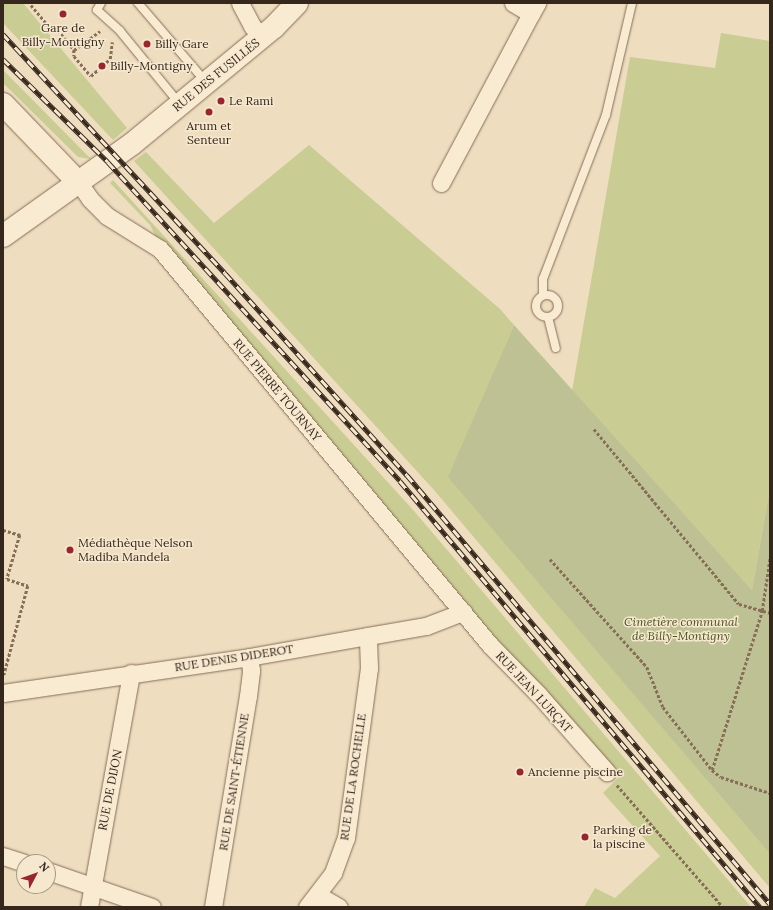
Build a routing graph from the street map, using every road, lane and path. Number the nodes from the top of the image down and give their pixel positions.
1 (138, 3) edge
2 (240, 3) edge
3 (297, 3) edge
4 (512, 3) edge
5 (632, 3) edge
6 (31, 5) dead end
7 (99, 6) edge
8 (534, 8) edge
9 (114, 24) junction
10 (262, 37) junction
11 (74, 50) junction
12 (207, 83) junction
13 (3, 104) edge
14 (180, 105) junction
15 (441, 182) dead end
16 (79, 183) junction
17 (3, 236) edge
18 (543, 295) junction
19 (548, 317) junction
20 (556, 348) dead end
21 (594, 429) dead end
22 (3, 530) edge
23 (770, 557) edge
24 (550, 559) dead end
25 (762, 611) junction
26 (462, 612) junction
27 (770, 613) edge
28 (368, 636) junction
29 (248, 657) junction
30 (131, 673) junction
31 (5, 693) edge
32 (712, 770) junction
33 (607, 772) joint
34 (770, 793) edge
35 (3, 856) edge
36 (16, 860) edge
37 (56, 874) edge
38 (93, 886) junction
39 (312, 901) edge
40 (89, 907) edge
41 (152, 907) edge
42 (213, 907) edge
43 (339, 907) edge
44 (723, 907) edge

1 - 12 lane
2 - 10 street
3 - 10 street, RUE DES FUSILLÉS
4 - 8 street
5 - 18 lane
6 - 11 path
7 - 9 lane
8 - 15 street
9 - 11 path
9 - 11 path
9 - 14 lane
10 - 12 street, RUE DES FUSILLÉS
12 - 14 street, RUE DES FUSILLÉS
13 - 16 street
14 - 16 street, RUE DES FUSILLÉS
16 - 17 street, RUE DES FUSILLÉS
16 - 26 street, RUE PIERRE TOURNAY
18 - 19 lane
18 - 19 lane
19 - 20 lane
21 - 25 path
22 - 31 path
23 - 25 path
24 - 32 path
25 - 27 path
25 - 32 path
26 - 28 street, RUE DENIS DIDEROT
26 - 33 street, RUE JEAN LURÇAT
28 - 29 street, RUE DENIS DIDEROT
28 - 39 street, RUE DE LA ROCHELLE
29 - 30 street, RUE DENIS DIDEROT
29 - 42 street, RUE DE SAINT-ÉTIENNE
30 - 31 street, RUE DENIS DIDEROT
30 - 38 street, RUE DE DIJON
32 - 34 path
33 - 44 path
35 - 36 street
37 - 38 street
38 - 40 street, RUE DE DIJON
38 - 41 street
39 - 43 street

